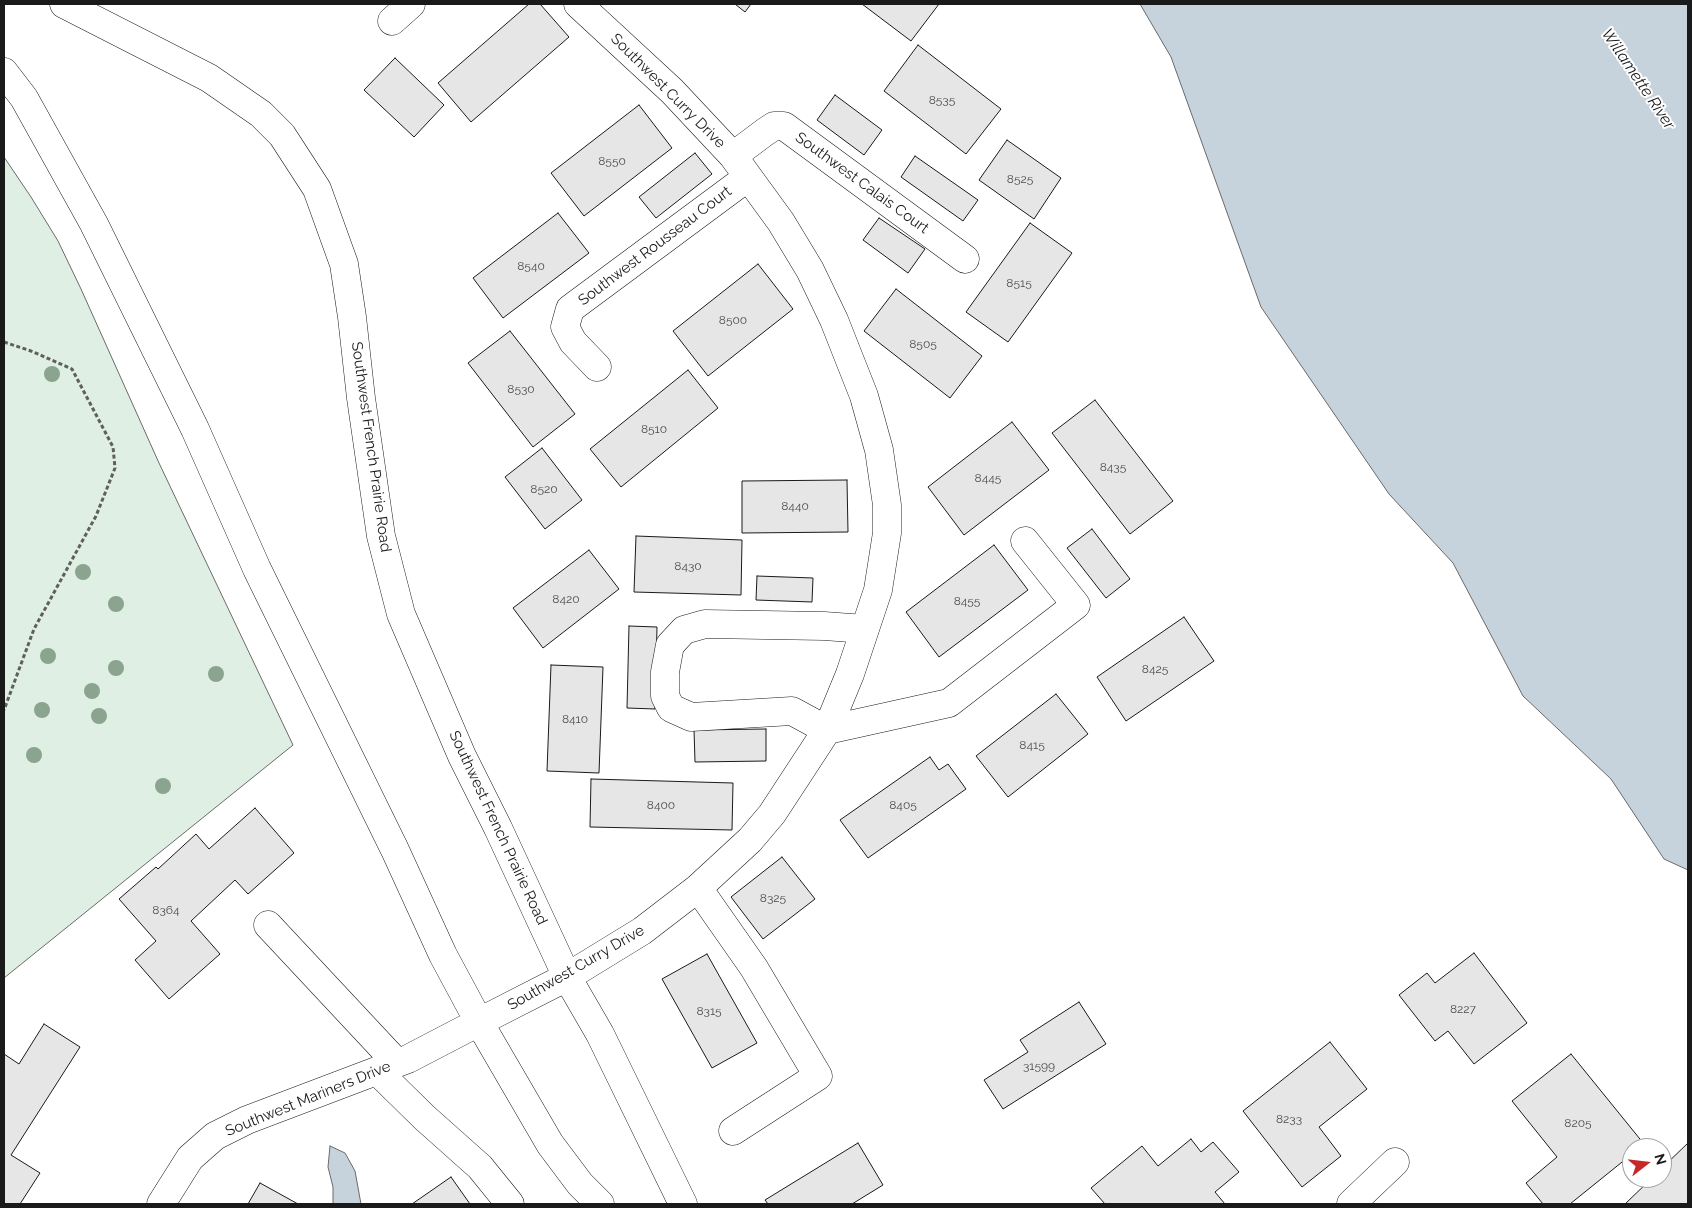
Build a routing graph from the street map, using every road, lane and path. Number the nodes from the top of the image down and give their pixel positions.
1 (64, 4) edge
2 (578, 4) edge
3 (4, 72) edge
4 (741, 167) junction
5 (965, 259) dead end
6 (4, 342) edge
7 (596, 367) dead end
8 (1025, 541) dead end
9 (865, 629) junction
10 (4, 710) edge
11 (826, 730) junction
12 (698, 888) junction
13 (268, 924) dead end
14 (567, 976) junction
15 (479, 1022) junction
16 (387, 1067) junction
17 (732, 1131) dead end
18 (1395, 1162) dead end
19 (161, 1204) edge
20 (510, 1204) edge
21 (600, 1204) edge
22 (683, 1204) edge
23 (1351, 1204) edge

1 - 14 street, Southwest French Prairie Road
2 - 4 street, Southwest Curry Drive
3 - 15 street
4 - 5 street, Southwest Calais Court
4 - 7 street, Southwest Rousseau Court
4 - 9 street, Southwest Curry Drive
6 - 10 path
8 - 11 street
9 - 11 street, Southwest Curry Drive
9 - 11 street
11 - 12 street, Southwest Curry Drive
12 - 14 street, Southwest Curry Drive
12 - 17 street
13 - 16 street
14 - 15 street, Southwest Curry Drive
14 - 22 street, Southwest French Prairie Road
15 - 16 street, Southwest Mariners Drive
15 - 21 street
16 - 19 street, Southwest Mariners Drive
16 - 20 street
18 - 23 street

